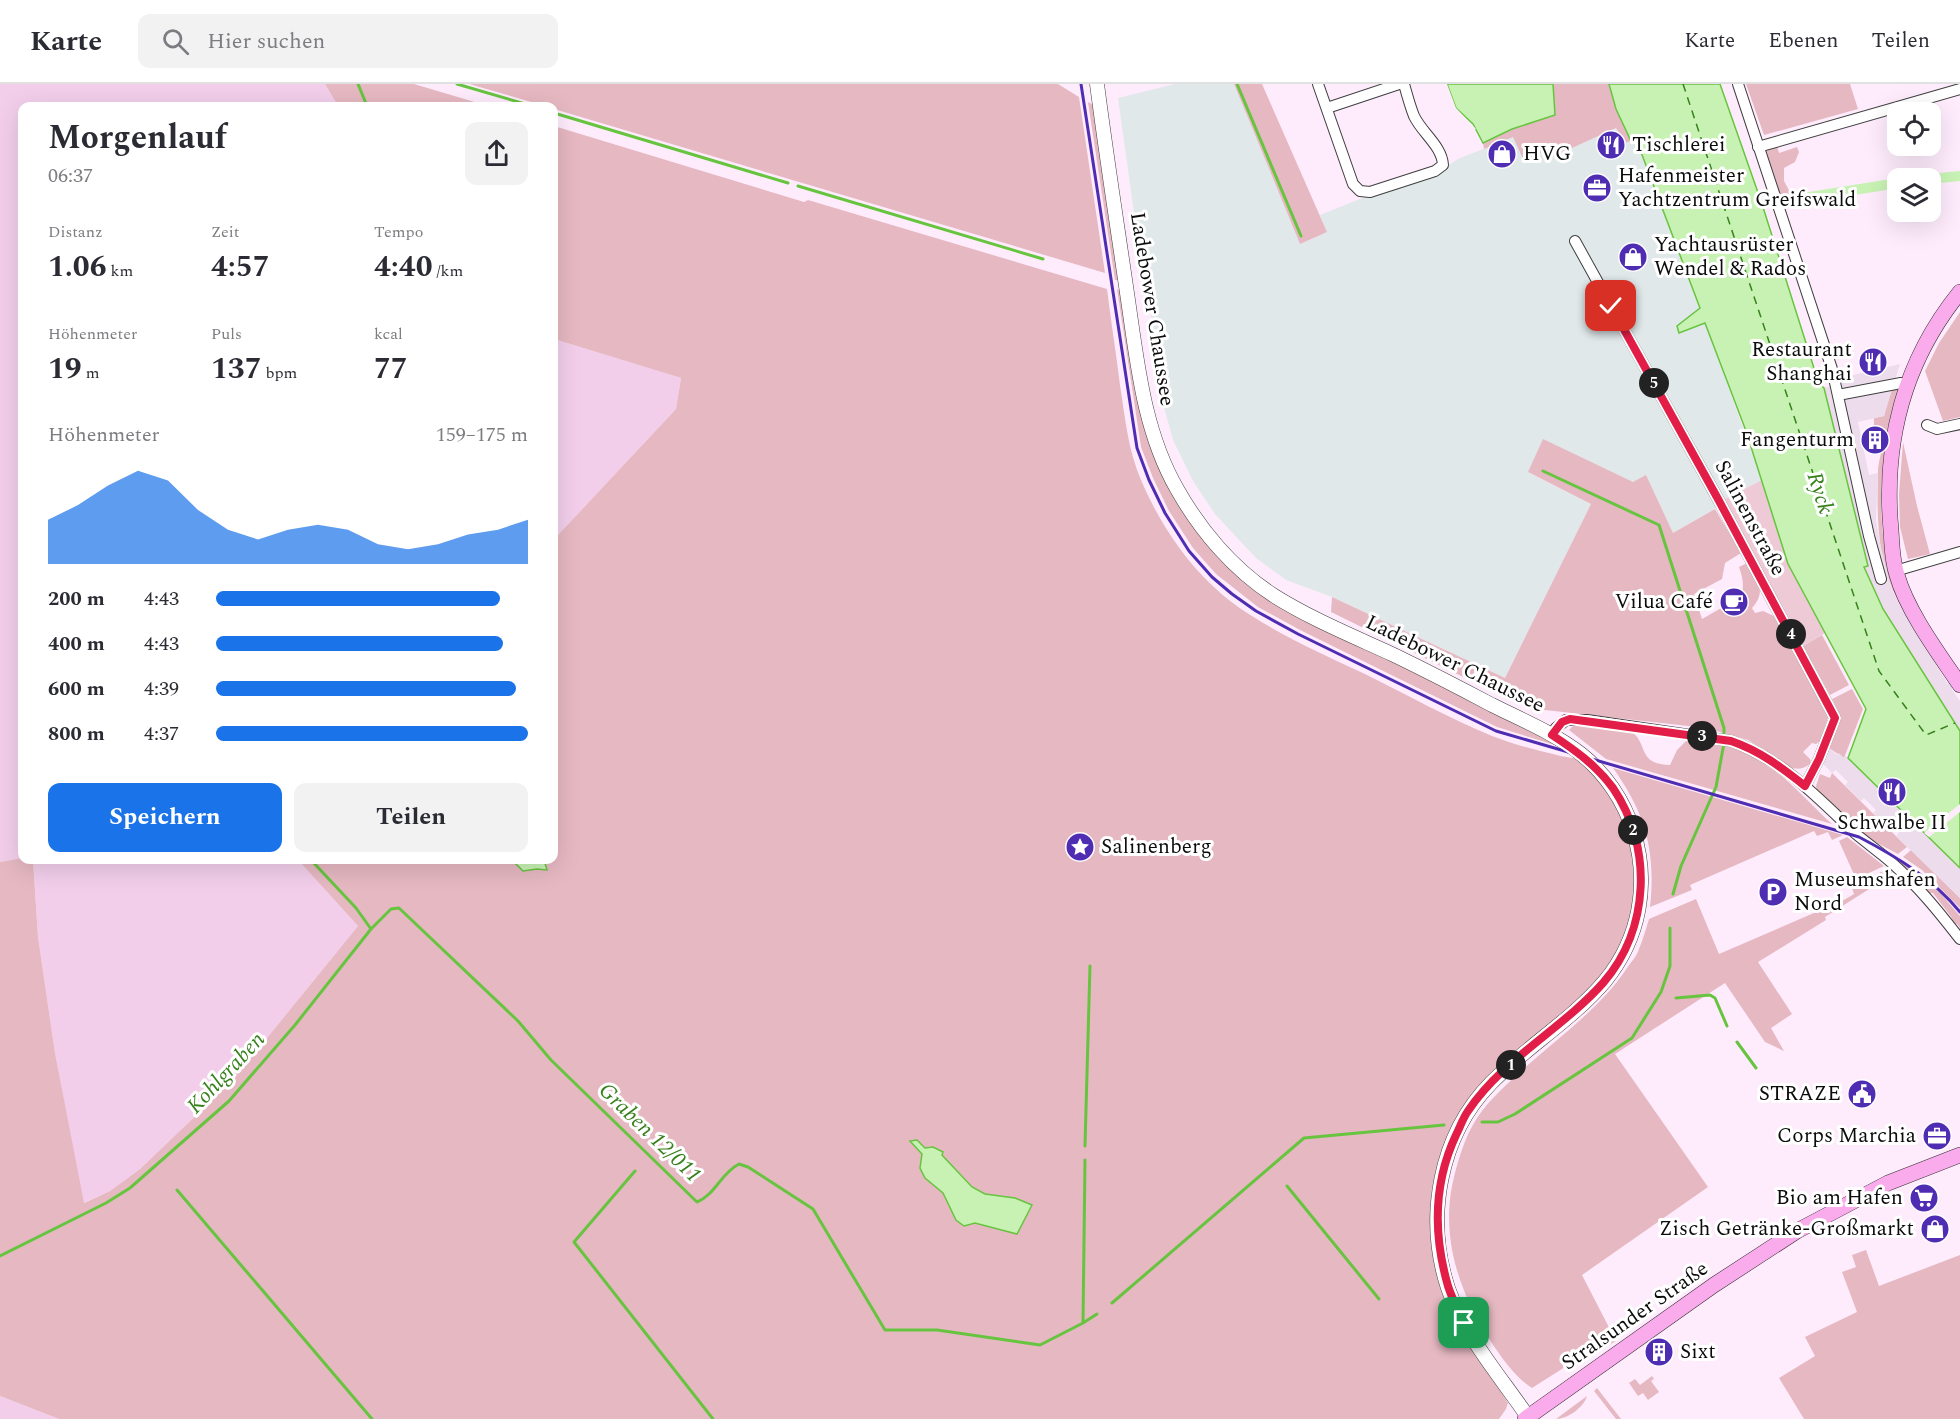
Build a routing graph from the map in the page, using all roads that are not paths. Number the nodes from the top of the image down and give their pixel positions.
1 (1097, 84) edge
2 (1317, 84) edge
3 (1399, 84) edge
4 (1404, 84) edge
5 (1738, 84) edge
6 (1960, 89) edge
7 (1328, 108) junction
8 (1758, 147) junction
9 (1575, 241) dead end
10 (1960, 292) edge
11 (1901, 383) dead end
12 (1838, 394) junction
13 (1960, 424) edge
14 (1927, 425) dead end
15 (1892, 536) junction
16 (1960, 552) edge
17 (1902, 569) junction
18 (1881, 579) dead end
19 (1960, 680) edge
20 (1552, 735) junction
21 (1805, 786) junction
22 (1960, 939) edge
23 (1960, 1155) edge
24 (1528, 1418) edge

1 - 20 street, Ladebower Chaussee
2 - 7 street
3 - 7 street
4 - 7 street
5 - 8 street
6 - 8 street
8 - 12 street
9 - 21 street, Salinenstraße
10 - 15 main road
11 - 12 street
12 - 18 street
13 - 14 street
15 - 17 main road
15 - 19 main road
16 - 17 street
17 - 19 main road
20 - 21 street
20 - 24 street, Ladebower Chaussee
21 - 22 street
23 - 24 main road, Stralsunder Straße

